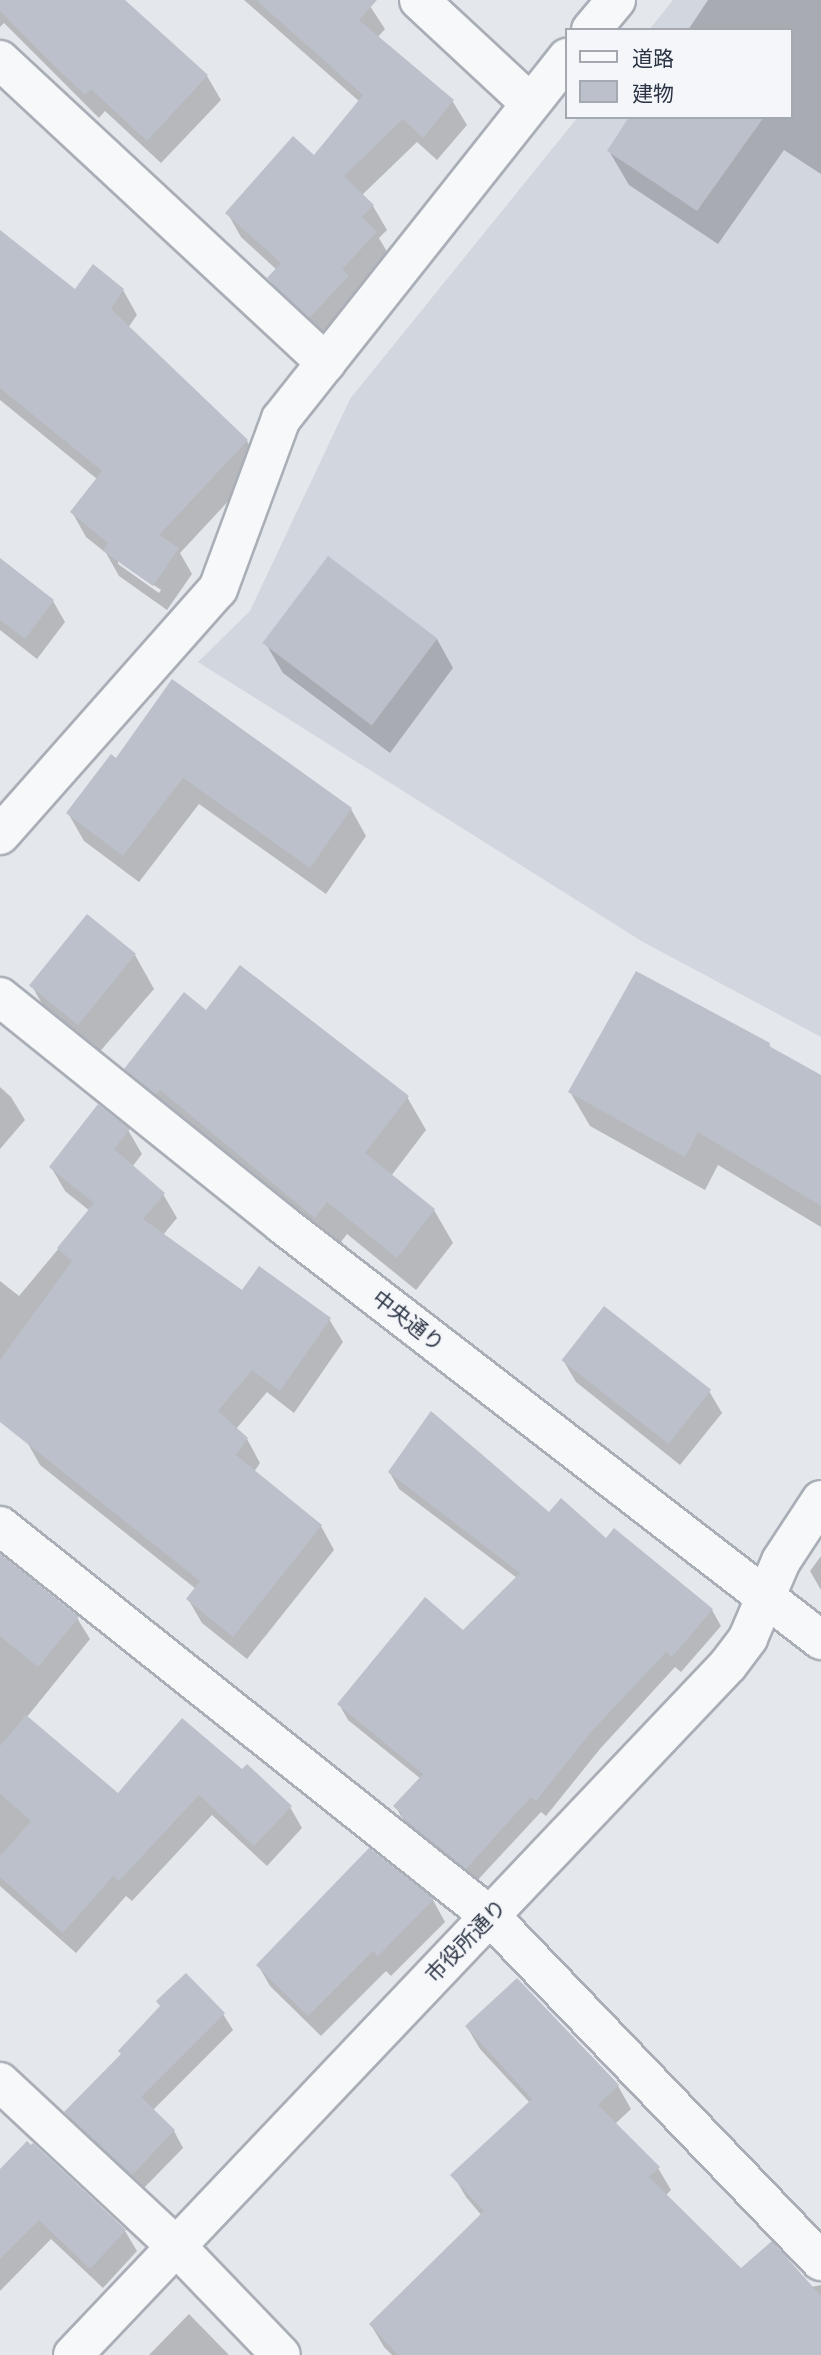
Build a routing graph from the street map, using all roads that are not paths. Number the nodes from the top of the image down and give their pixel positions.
1 (419, 0) edge
2 (616, 0) edge
3 (593, 28) edge
4 (566, 59) edge
5 (0, 60) edge
6 (530, 103) junction
7 (326, 362) junction
8 (0, 835) edge
9 (0, 997) edge
10 (821, 1500) edge
11 (0, 1526) edge
12 (764, 1595) junction
13 (821, 1640) edge
14 (490, 1916) junction
15 (0, 2082) edge
16 (176, 2246) junction
17 (821, 2261) edge
18 (73, 2355) edge
19 (281, 2355) edge

1 - 6 street
2 - 3 street
4 - 6 street
5 - 7 street
6 - 7 street
7 - 8 street
9 - 12 street, 中央通り
10 - 12 street, 市役所通り
11 - 14 street
12 - 13 street, 中央通り
12 - 14 street, 市役所通り
14 - 16 street, 市役所通り
14 - 17 street
15 - 16 street
16 - 18 street, 市役所通り
16 - 19 street

